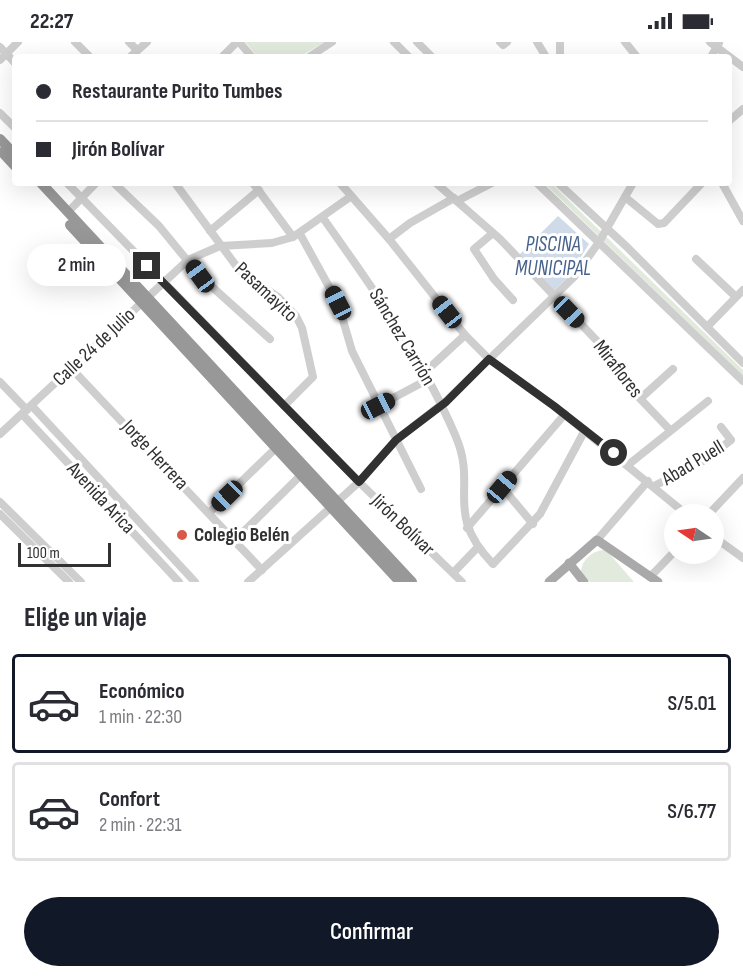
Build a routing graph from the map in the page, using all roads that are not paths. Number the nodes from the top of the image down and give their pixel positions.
1 (18, 42) edge
2 (75, 42) edge
3 (129, 42) edge
4 (147, 42) edge
5 (238, 42) edge
6 (332, 42) edge
7 (394, 42) edge
8 (417, 42) edge
9 (625, 42) edge
10 (716, 44) edge
11 (137, 50) junction
12 (2, 54) edge
13 (87, 54) edge
14 (133, 54) edge
15 (225, 54) edge
16 (249, 54) edge
17 (316, 54) edge
18 (406, 54) edge
19 (429, 54) edge
20 (635, 54) edge
21 (728, 54) edge
22 (0, 113) edge
23 (12, 125) edge
24 (0, 139) edge
25 (0, 149) edge
26 (12, 152) edge
27 (12, 163) edge
28 (34, 186) edge
29 (44, 186) edge
30 (70, 186) edge
31 (93, 186) edge
32 (117, 186) edge
33 (177, 186) edge
34 (256, 186) edge
35 (342, 186) edge
36 (440, 186) edge
37 (485, 186) edge
38 (540, 186) edge
39 (561, 186) edge
40 (631, 186) edge
41 (699, 186) edge
42 (724, 186) edge
43 (259, 190) junction
44 (350, 197) junction
45 (625, 197) junction
46 (82, 198) junction
47 (455, 199) junction
48 (68, 212) junction
49 (323, 218) junction
50 (743, 221) edge
51 (606, 229) junction
52 (210, 231) junction
53 (493, 233) junction
54 (296, 235) junction
55 (389, 239) junction
56 (599, 242) junction
57 (220, 246) junction
58 (696, 259) dead end
59 (188, 260) junction
60 (163, 282) junction
61 (743, 290) edge
62 (554, 296) junction
63 (735, 296) junction
64 (145, 299) junction
65 (513, 300) dead end
66 (707, 327) junction
67 (465, 335) junction
68 (270, 339) dead end
69 (489, 359) junction
70 (743, 363) edge
71 (71, 368) junction
72 (673, 369) dead end
73 (427, 376) junction
74 (743, 381) edge
75 (0, 382) edge
76 (641, 398) junction
77 (708, 402) dead end
78 (441, 405) junction
79 (284, 406) junction
80 (378, 406) junction
81 (27, 410) junction
82 (565, 414) junction
83 (721, 426) dead end
84 (585, 430) junction
85 (670, 430) junction
86 (0, 434) edge
87 (396, 440) junction
88 (277, 447) junction
89 (628, 465) junction
90 (302, 474) junction
91 (743, 478) edge
92 (359, 482) junction
93 (651, 484) junction
94 (502, 487) junction
95 (422, 489) dead end
96 (0, 502) edge
97 (674, 504) edge
98 (719, 504) edge
99 (335, 505) junction
100 (210, 512) junction
101 (0, 514) edge
102 (533, 524) junction
103 (467, 528) junction
104 (235, 540) junction
105 (597, 540) junction
106 (724, 544) joint
107 (477, 548) junction
108 (743, 550) edge
109 (743, 558) edge
110 (569, 563) junction
111 (664, 564) edge
112 (262, 570) junction
113 (453, 573) junction
114 (651, 580) edge
115 (69, 582) edge
116 (81, 582) edge
117 (179, 582) edge
118 (195, 582) edge
119 (248, 582) edge
120 (400, 582) edge
121 (412, 582) edge
122 (462, 582) edge
123 (549, 582) edge
124 (584, 582) edge

1 - 12 street
2 - 13 street
3 - 11 street
4 - 11 street
5 - 15 street
5 - 16 street
6 - 17 street
7 - 18 street
8 - 19 street
9 - 20 street
10 - 21 street
11 - 14 street
22 - 23 street
24 - 26 highway
25 - 27 highway
28 - 64 highway
29 - 48 highway
30 - 46 street, Jirón Bolívar
31 - 46 street
32 - 59 street
33 - 52 street, Pasamayito
34 - 43 street
35 - 44 street
36 - 47 street, Miraflores
37 - 47 street
38 - 56 street
39 - 51 street
40 - 45 street
41 - 45 street
42 - 50 street
43 - 52 street
43 - 54 street
44 - 49 street, Calle 24 de Julio
44 - 55 street
45 - 51 street
46 - 48 street
46 - 60 street, Jirón Bolívar
47 - 53 street, Miraflores
47 - 55 street
48 - 64 highway
49 - 54 street, Calle 24 de Julio
49 - 73 street, Sánchez Carrión
51 - 56 street
51 - 66 street
52 - 57 street, Pasamayito
53 - 62 street, Miraflores
53 - 65 street
54 - 57 street, Calle 24 de Julio
54 - 80 street
55 - 67 street
56 - 62 street
56 - 74 street
57 - 59 street, Calle 24 de Julio
57 - 79 street, Pasamayito
58 - 63 street
59 - 60 street, Calle 24 de Julio
59 - 68 street
60 - 64 street, Calle 24 de Julio
60 - 79 street, Jirón Bolívar
61 - 63 street
62 - 69 street
62 - 76 street, Miraflores
63 - 66 street
64 - 71 street, Calle 24 de Julio
64 - 88 highway
64 - 99 highway
66 - 70 street
67 - 69 street
67 - 73 street
69 - 78 street
69 - 82 street
71 - 81 street, Calle 24 de Julio
71 - 100 street, Jorge Herrera
72 - 76 street
73 - 78 street, Sánchez Carrión
73 - 80 street
75 - 81 street
76 - 85 street, Miraflores
77 - 85 street
78 - 87 street
78 - 103 street, Sánchez Carrión
79 - 92 street, Jirón Bolívar
80 - 87 street
81 - 86 street, Calle 24 de Julio
81 - 117 street, Avenida Arica
81 - 118 street
82 - 84 street
82 - 94 street
83 - 93 street, Abad Puell
84 - 89 street
84 - 102 street
85 - 89 street
87 - 92 street
87 - 95 street
88 - 90 highway
88 - 100 street
89 - 93 street
90 - 99 highway
90 - 104 street
91 - 98 street
92 - 99 street
92 - 113 street, Jirón Bolívar
93 - 97 street
93 - 105 street
94 - 102 street
94 - 103 street
96 - 116 street
99 - 112 street
99 - 120 highway
99 - 121 highway
100 - 104 street, Jorge Herrera
101 - 115 street
102 - 107 street, Sánchez Carrión
103 - 107 street, Sánchez Carrión
104 - 112 street, Jorge Herrera
105 - 110 main road
105 - 114 main road
106 - 108 street
106 - 109 street
107 - 113 street
110 - 123 main road
110 - 124 main road
111 - 114 street
112 - 119 street
113 - 122 street, Jirón Bolívar

